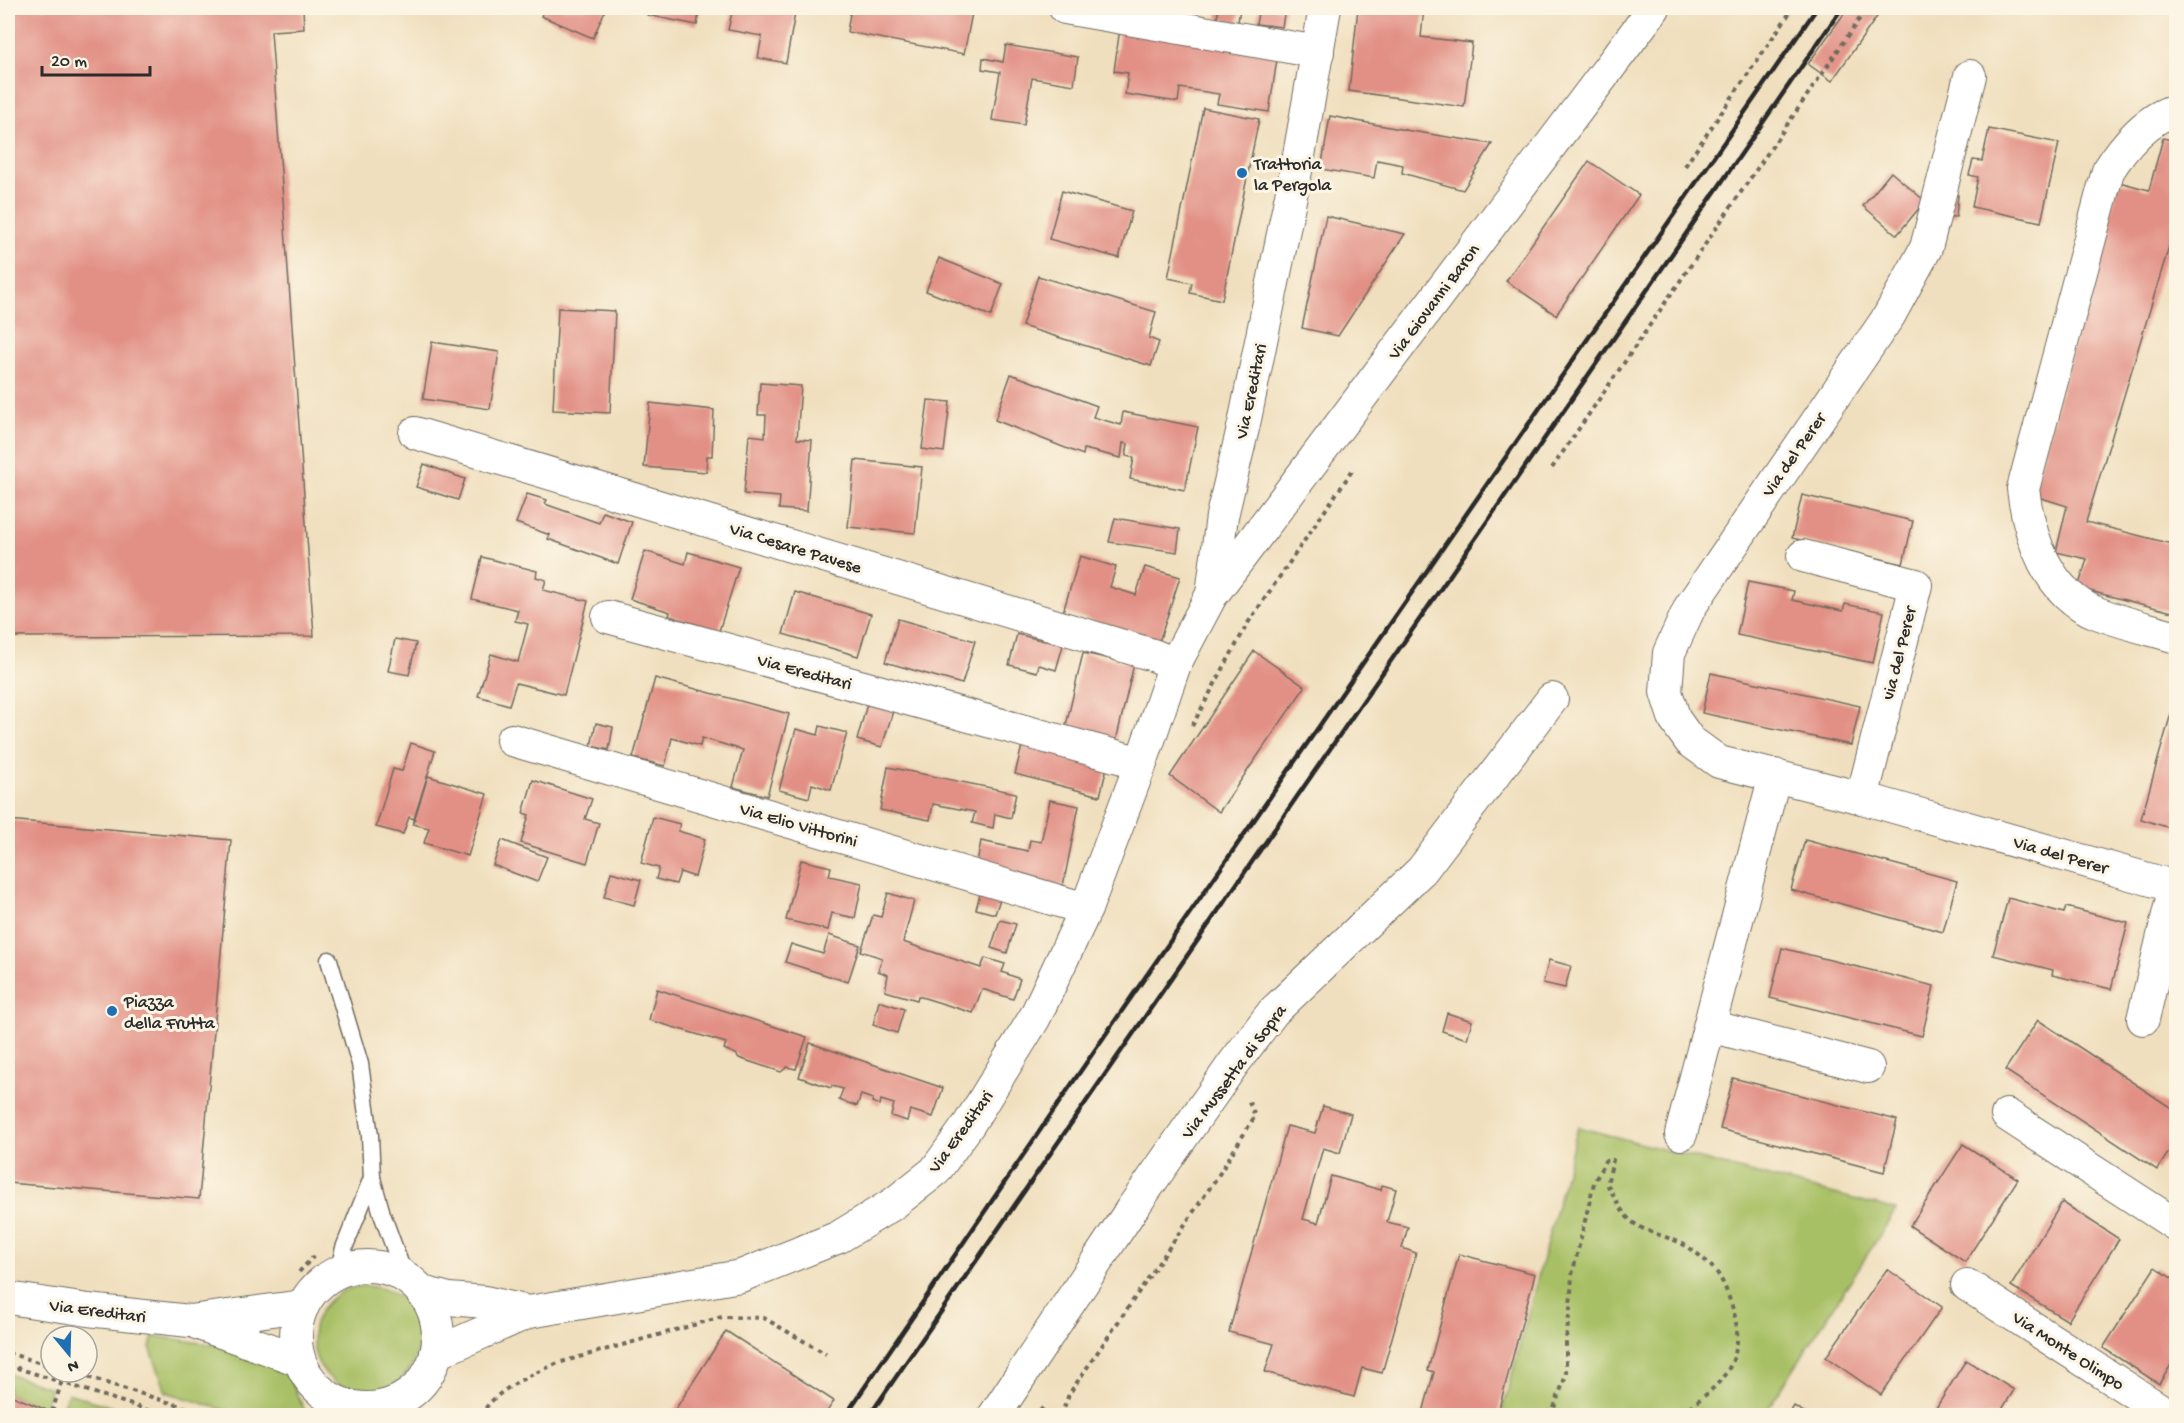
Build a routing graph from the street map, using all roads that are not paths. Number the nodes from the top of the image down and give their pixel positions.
1 (1065, 8) edge
2 (1325, 8) edge
3 (1654, 8) edge
4 (1318, 52) junction
5 (1970, 76) dead end
6 (2176, 110) edge
7 (415, 433) dead end
8 (1803, 556) dead end
9 (1212, 594) junction
10 (608, 617) dead end
11 (2176, 638) edge
12 (1175, 664) junction
13 (1552, 699) dead end
14 (512, 740) dead end
15 (1141, 763) junction
16 (1774, 775) junction
17 (1862, 798) junction
18 (2176, 886) edge
19 (1086, 909) junction
20 (329, 960) dead end
21 (2143, 1019) dead end
22 (1710, 1026) junction
23 (1868, 1067) dead end
24 (2007, 1115) dead end
25 (1681, 1134) dead end
26 (372, 1178) junction
27 (2176, 1225) edge
28 (329, 1261) junction
29 (414, 1285) junction
30 (1967, 1286) dead end
31 (8, 1298) edge
32 (303, 1306) junction
33 (529, 1312) junction
34 (190, 1321) junction
35 (436, 1353) junction
36 (299, 1360) junction
37 (326, 1405) edge
38 (389, 1410) edge
39 (994, 1416) edge
40 (2170, 1416) edge

1 - 4 street
2 - 4 street, Via Ereditari
3 - 9 street, Via Giovanni Baron
4 - 9 street, Via Ereditari
5 - 16 street, Via del Perer
6 - 11 street
7 - 12 street, Via Cesare Pavese
8 - 17 street, via del Perer
9 - 12 street, Via Ereditari
10 - 15 street, Via Ereditari
12 - 15 street, Via Ereditari
13 - 39 street, Via Mussetta di Sopra
14 - 19 street, Via Elio Vittorini
15 - 19 street, Via Ereditari
16 - 17 street, Via del Perer
16 - 22 street
17 - 18 street, Via del Perer
18 - 21 street, Via del Perer
19 - 33 street, Via Ereditari
20 - 26 lane
22 - 23 street
22 - 25 street
24 - 27 street
26 - 28 lane
26 - 29 lane
28 - 29 street, Via Ereditari
28 - 32 street, Via Ereditari
29 - 33 street, Via Ereditari
29 - 35 street, Via Ereditari
30 - 40 street, Via Monte Olimpo
31 - 34 street, Via Ereditari
32 - 34 street, Via Ereditari
32 - 36 street, Via Ereditari
33 - 35 street, Via Ereditari
34 - 36 street, Via Ereditari
35 - 38 street, Via Ereditari
36 - 37 street, Via Ereditari
37 - 38 street, Via Ereditari

